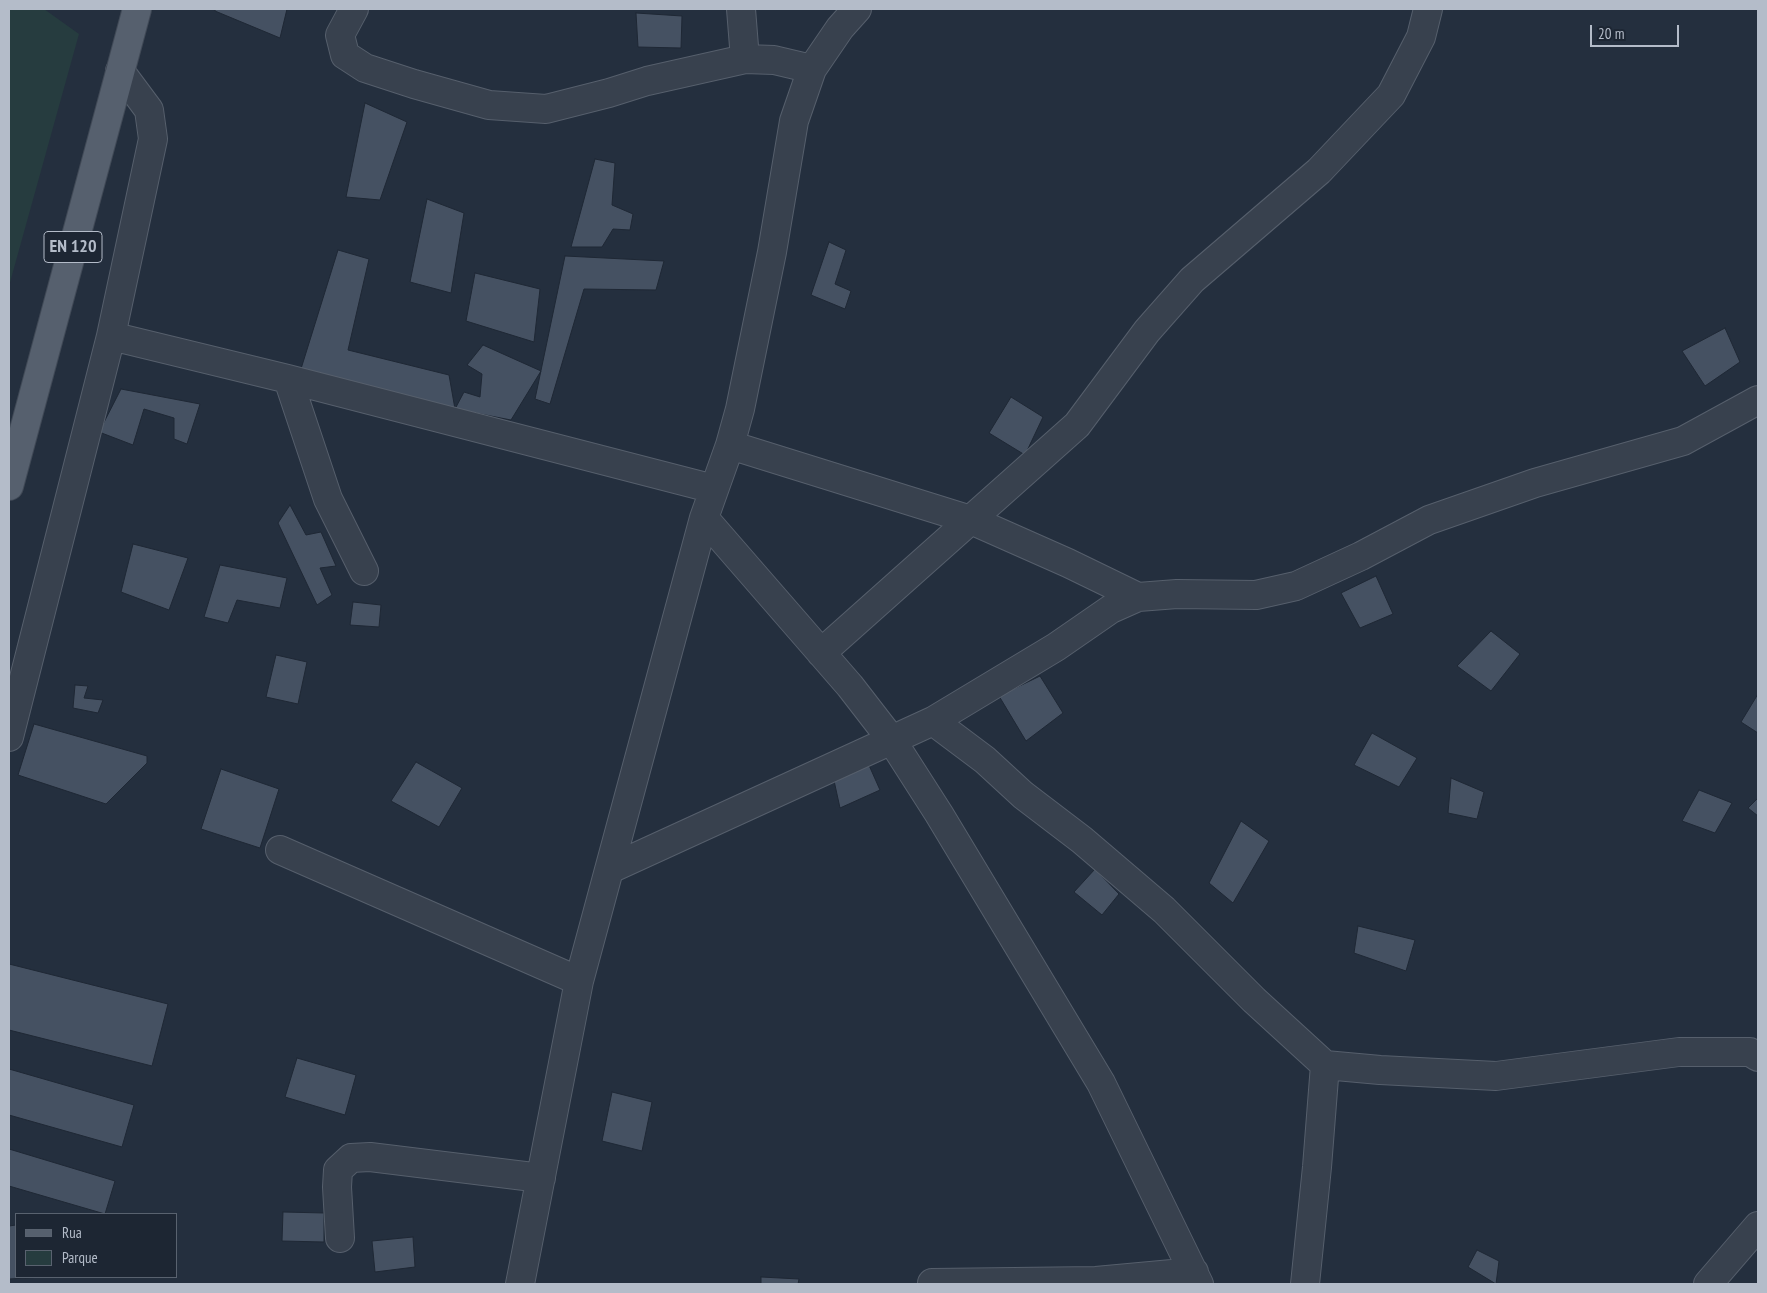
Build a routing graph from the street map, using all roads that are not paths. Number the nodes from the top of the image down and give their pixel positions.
1 (137, 9) edge
2 (354, 9) edge
3 (741, 9) edge
4 (857, 9) edge
5 (1428, 9) edge
6 (745, 59) junction
7 (812, 69) junction
8 (120, 71) junction
9 (111, 336) junction
10 (288, 379) junction
11 (1758, 400) edge
12 (730, 445) junction
13 (9, 486) edge
14 (714, 489) junction
15 (704, 518) junction
16 (971, 520) junction
17 (364, 571) dead end
18 (1138, 596) junction
19 (820, 653) junction
20 (933, 721) junction
21 (9, 737) edge
22 (891, 739) junction
23 (280, 850) dead end
24 (610, 870) junction
25 (579, 981) junction
26 (1758, 1057) edge
27 (1325, 1065) junction
28 (541, 1178) junction
29 (1758, 1226) edge
30 (340, 1238) dead end
31 (1748, 1251) edge
32 (1196, 1278) edge
33 (932, 1283) edge
34 (520, 1284) edge
35 (1305, 1284) edge
36 (1708, 1284) edge

1 - 8 main road, EN 120
2 - 6 street
3 - 6 street
4 - 7 street
5 - 16 street
6 - 7 street
7 - 12 street
8 - 9 street
8 - 13 main road, EN 120
9 - 10 street
9 - 21 street
10 - 14 street
10 - 17 street
11 - 18 street
12 - 14 street
12 - 16 street
14 - 15 street
15 - 19 street
15 - 24 street
16 - 18 street
16 - 19 street
18 - 20 street
19 - 22 street
20 - 22 street
20 - 27 street
22 - 24 street
22 - 32 street
23 - 25 street
24 - 25 street
25 - 28 street
26 - 27 street
27 - 35 street
28 - 30 street
28 - 34 street
29 - 31 street
31 - 36 street
32 - 33 street

